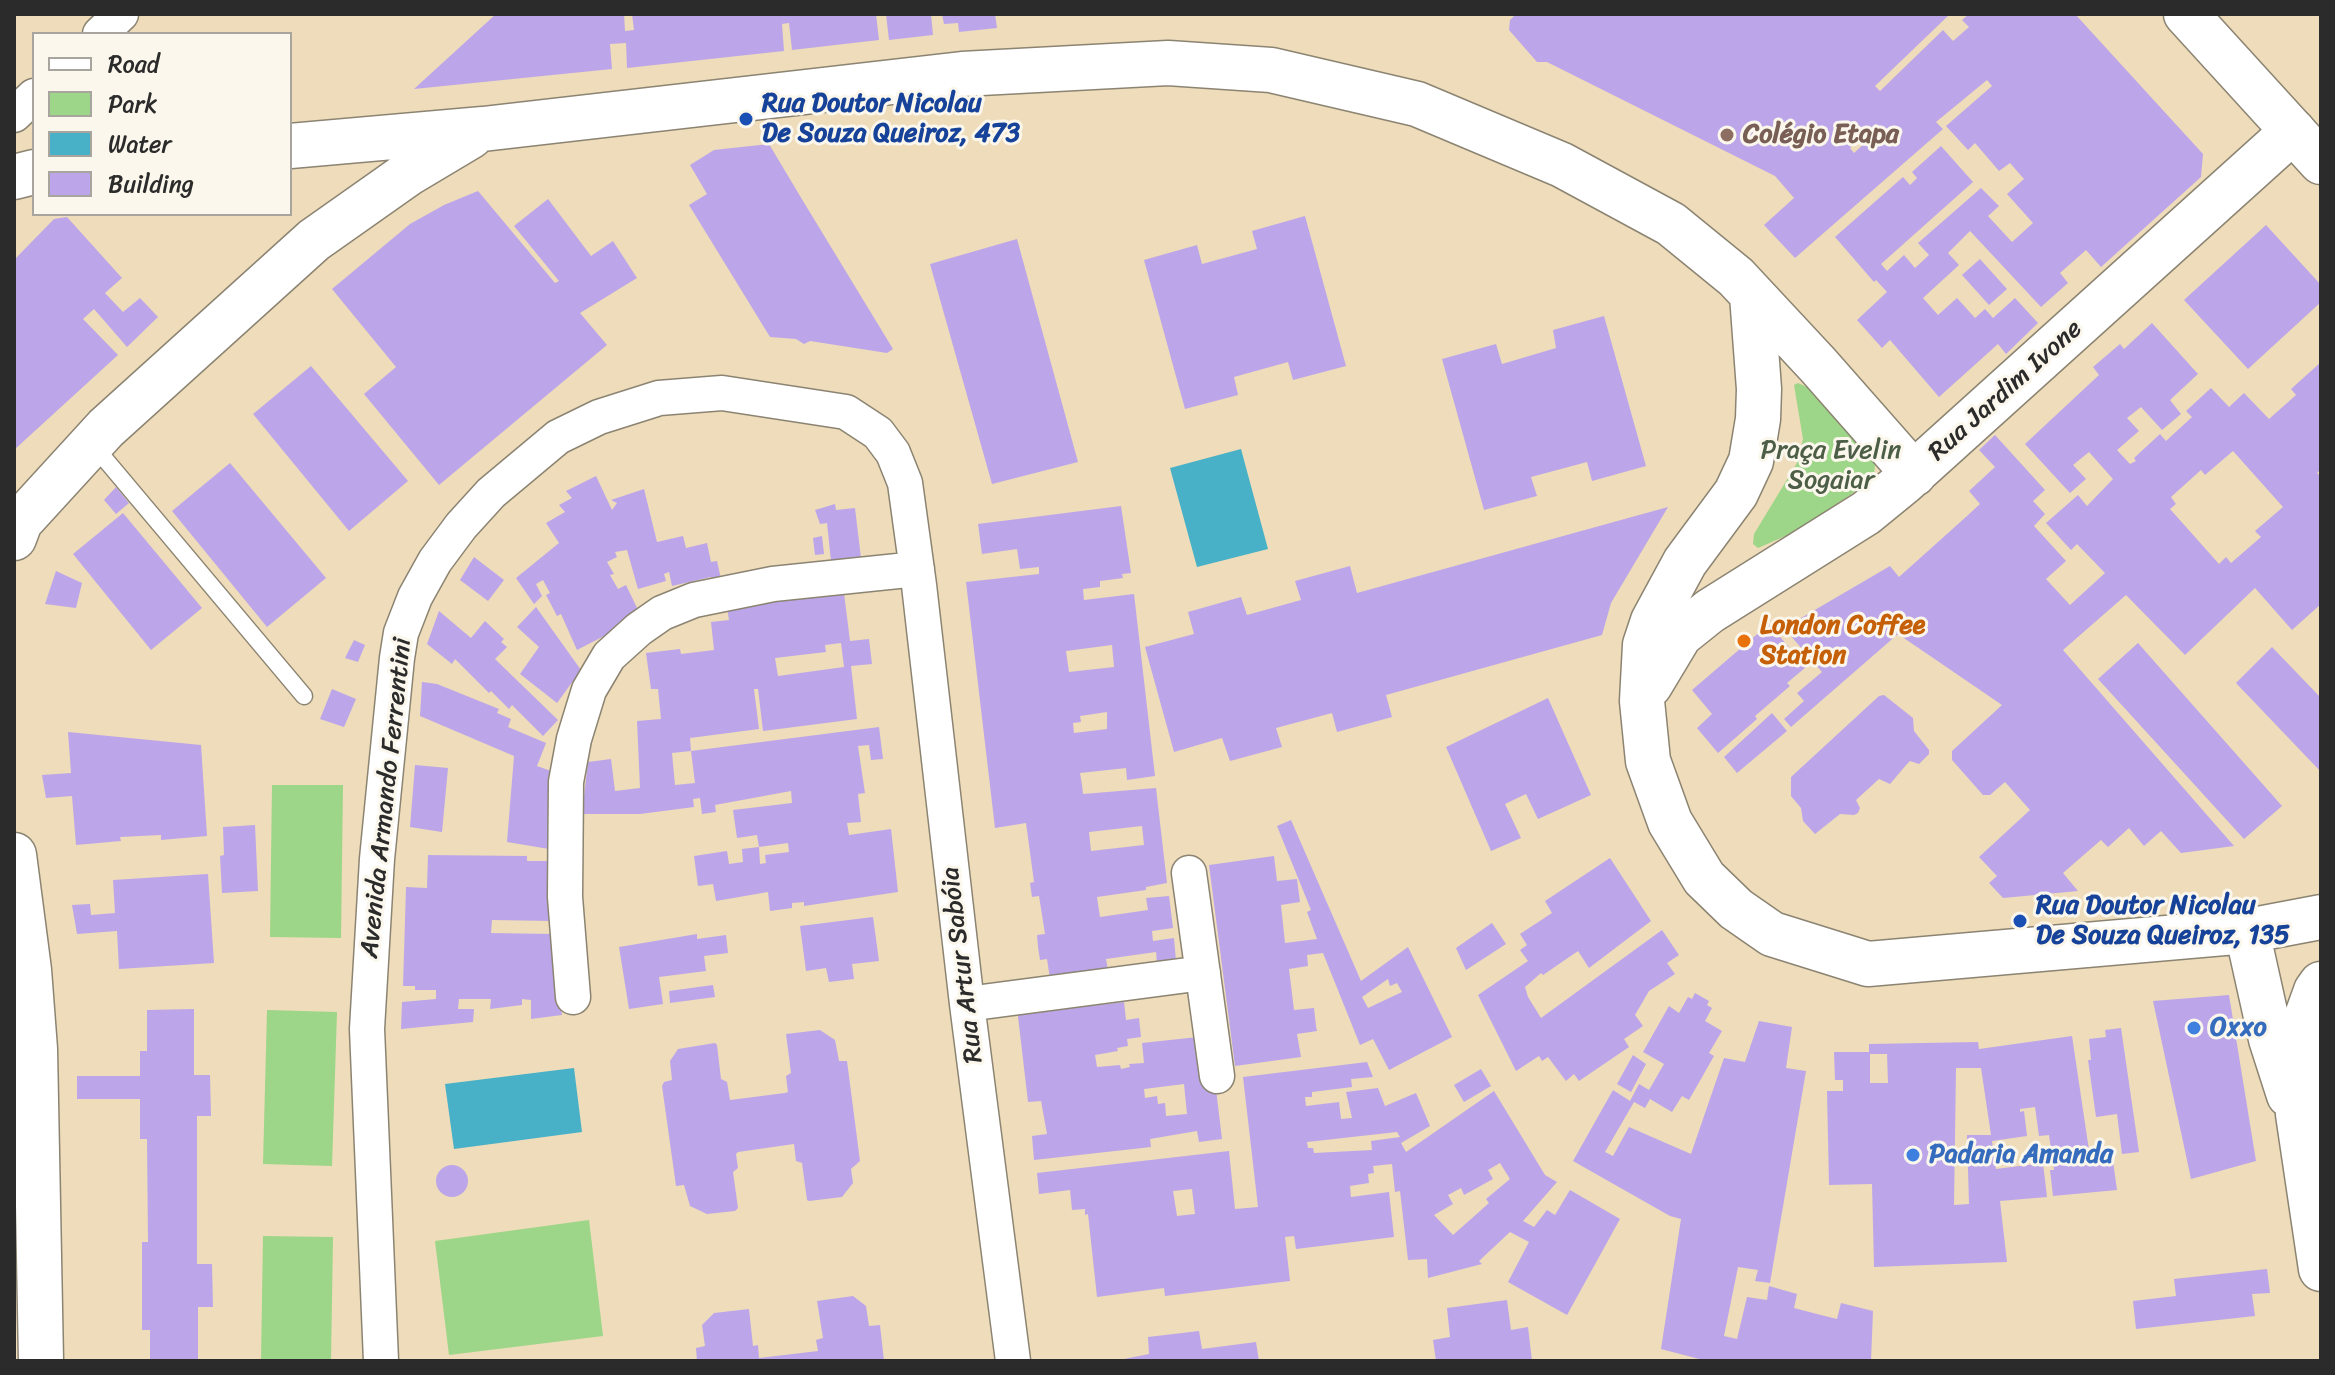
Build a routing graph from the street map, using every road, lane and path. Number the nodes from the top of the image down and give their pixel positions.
1 (121, 14) edge
2 (2186, 14) edge
3 (102, 32) edge
4 (32, 98) edge
5 (14, 115) edge
6 (483, 129) junction
7 (292, 146) edge
8 (2307, 146) edge
9 (1752, 295) junction
10 (92, 443) junction
11 (1914, 474) junction
12 (14, 538) edge
13 (917, 569) junction
14 (304, 696) dead end
15 (1642, 701) junction
16 (14, 855) edge
17 (1189, 873) dead end
18 (2321, 917) edge
19 (2247, 931) junction
20 (1203, 973) junction
21 (2321, 984) edge
22 (573, 997) dead end
23 (967, 1004) junction
24 (1217, 1076) dead end
25 (2298, 1114) junction
26 (2321, 1269) edge
27 (41, 1361) edge
28 (381, 1361) edge
29 (1013, 1361) edge

1 - 3 street
2 - 8 street
4 - 5 street
6 - 7 street
6 - 9 street
6 - 10 street
8 - 11 street, Rua Jardim Ivone
9 - 11 street
9 - 15 street
10 - 12 street
10 - 14 lane
11 - 15 street, Rua Jardim Ivone
13 - 22 street
13 - 23 street, Rua Artur Sabóia
13 - 28 street, Avenida Armando Ferrentini
15 - 19 street
16 - 27 street
17 - 20 street
18 - 19 street
19 - 25 street
20 - 23 street
20 - 24 street
21 - 25 street
23 - 29 street, Rua Artur Sabóia
25 - 26 street

